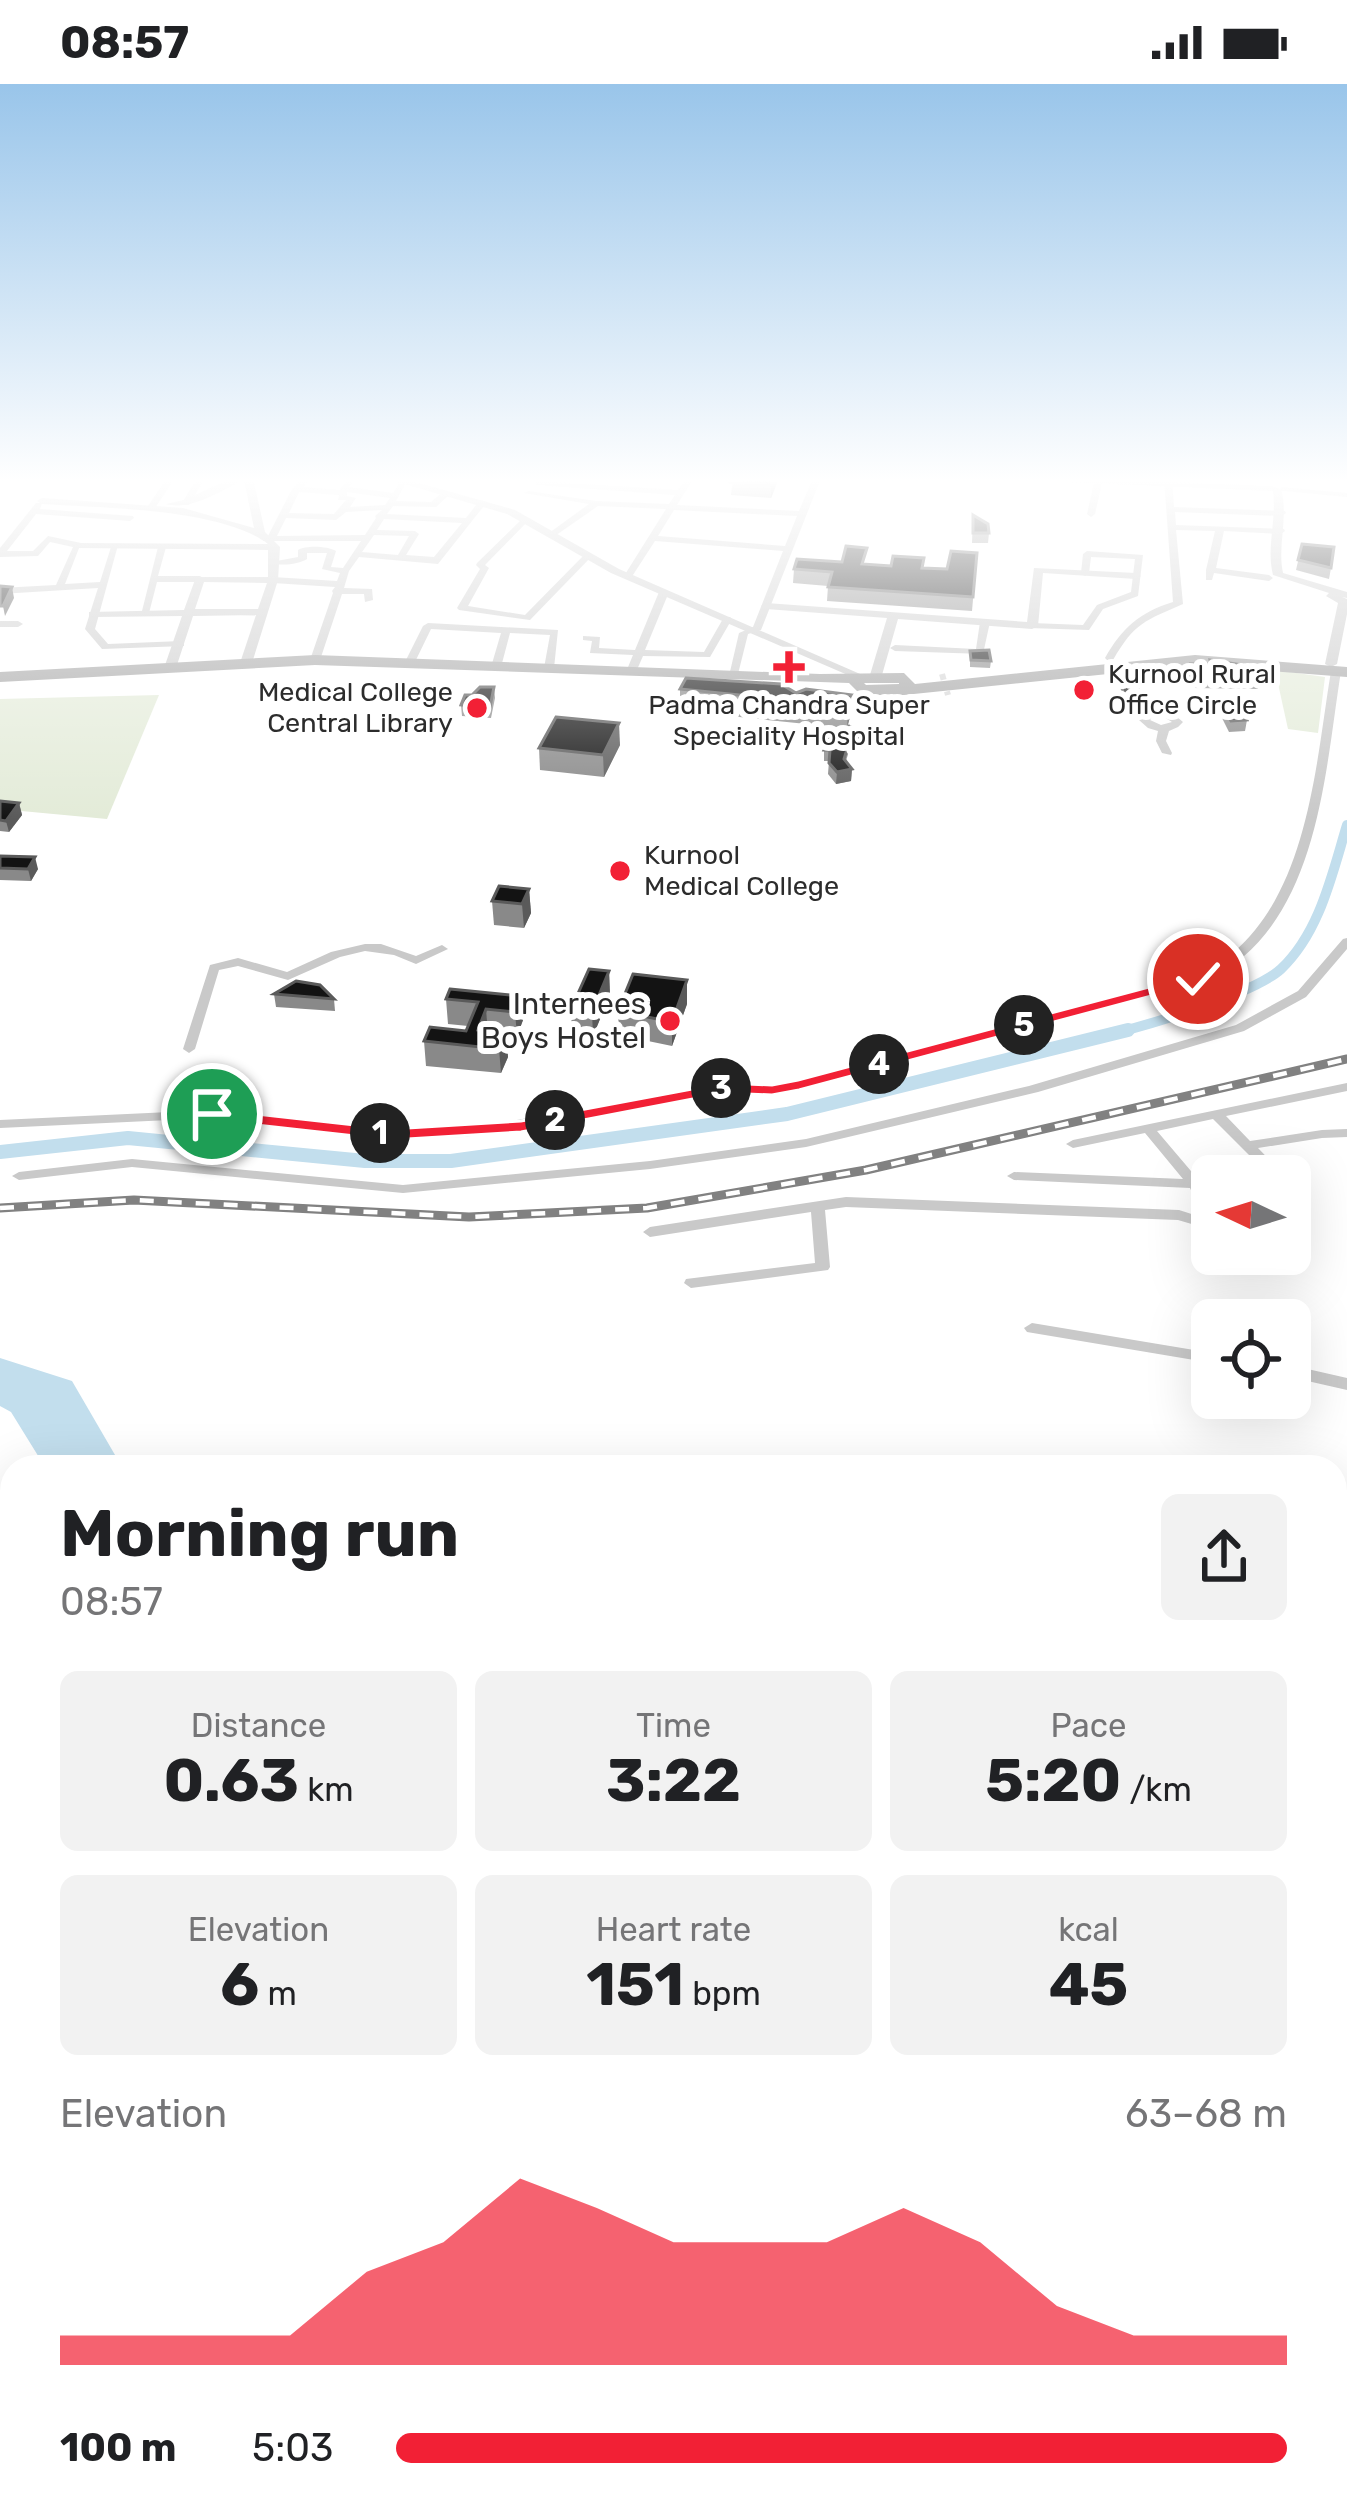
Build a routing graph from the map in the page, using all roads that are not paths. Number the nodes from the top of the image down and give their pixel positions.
1 (100, 592) edge
2 (150, 592) edge
3 (196, 592) edge
4 (269, 592) edge
5 (336, 592) edge
6 (369, 592) edge
7 (471, 592) edge
8 (553, 592) edge
9 (664, 592) joint
10 (772, 592) edge
11 (1036, 592) edge
12 (1136, 592) edge
13 (1177, 592) edge
14 (1309, 592) edge
15 (368, 600) dead end
16 (766, 606) junction
17 (189, 612) junction
18 (263, 612) junction
19 (144, 613) junction
20 (93, 614) junction
21 (897, 616) junction
22 (527, 618) junction
23 (727, 619) junction
24 (985, 622) junction
25 (0, 624) edge
26 (18, 624) dead end
27 (1032, 626) junction
28 (754, 629) junction
29 (506, 630) junction
30 (528, 631) junction
31 (1347, 634) edge
32 (586, 638) dead end
33 (181, 644) junction
34 (890, 647) junction
35 (638, 652) junction
36 (707, 655) junction
37 (1110, 658) junction
38 (315, 660) junction
39 (409, 664) junction
40 (245, 666) junction
41 (496, 667) junction
42 (170, 668) junction
43 (548, 668) junction
44 (1341, 668) edge
45 (632, 672) junction
46 (700, 675) junction
47 (734, 676) junction
48 (0, 681) edge
49 (879, 681) junction
50 (1164, 728) dead end
51 (1167, 753) dead end
52 (1347, 942) edge
53 (442, 949) dead end
54 (189, 1049) dead end
55 (1347, 1087) edge
56 (1217, 1115) junction
57 (0, 1124) edge
58 (1148, 1129) junction
59 (1347, 1133) edge
60 (1072, 1144) dead end
61 (1249, 1145) junction
62 (1259, 1155) edge
63 (1014, 1175) dead end
64 (19, 1176) dead end
65 (1191, 1179) edge
66 (1191, 1184) edge
67 (818, 1206) junction
68 (1191, 1218) edge
69 (650, 1232) dead end
70 (692, 1283) dead end
71 (1032, 1328) dead end
72 (1191, 1354) edge
73 (1311, 1376) edge
74 (1347, 1384) edge

1 - 20 street
2 - 19 street
3 - 17 street
4 - 18 street
5 - 38 street
6 - 15 street
7 - 22 street
8 - 22 street
9 - 23 street
9 - 35 street
10 - 16 street
11 - 27 street
12 - 27 street
13 - 37 street
14 - 44 street
16 - 21 street
16 - 28 street
17 - 18 street
17 - 19 street
17 - 33 street
18 - 40 street
19 - 20 street
20 - 33 street
21 - 24 street
21 - 34 street
22 - 30 street
23 - 28 street
23 - 36 street
24 - 27 street
24 - 34 street
25 - 26 street
28 - 47 street
28 - 49 street
29 - 30 street
29 - 39 street
29 - 41 street
30 - 43 street
31 - 44 street
32 - 35 street
33 - 42 street
34 - 49 street
35 - 36 street
35 - 45 street
36 - 46 street
37 - 44 main road
37 - 49 main road
38 - 39 main road
38 - 40 main road
39 - 41 main road
40 - 42 main road
40 - 48 main road
40 - 49 main road
41 - 43 main road
42 - 48 main road
43 - 45 main road
44 - 49 main road
44 - 57 street
45 - 46 main road
46 - 47 main road
47 - 49 main road
50 - 51 street
52 - 64 street
53 - 54 street
55 - 56 street
56 - 58 street
56 - 61 street
58 - 60 street
58 - 65 street
59 - 61 street
61 - 62 street
63 - 66 street
67 - 68 street
67 - 69 street
67 - 70 street
71 - 72 street
73 - 74 street

